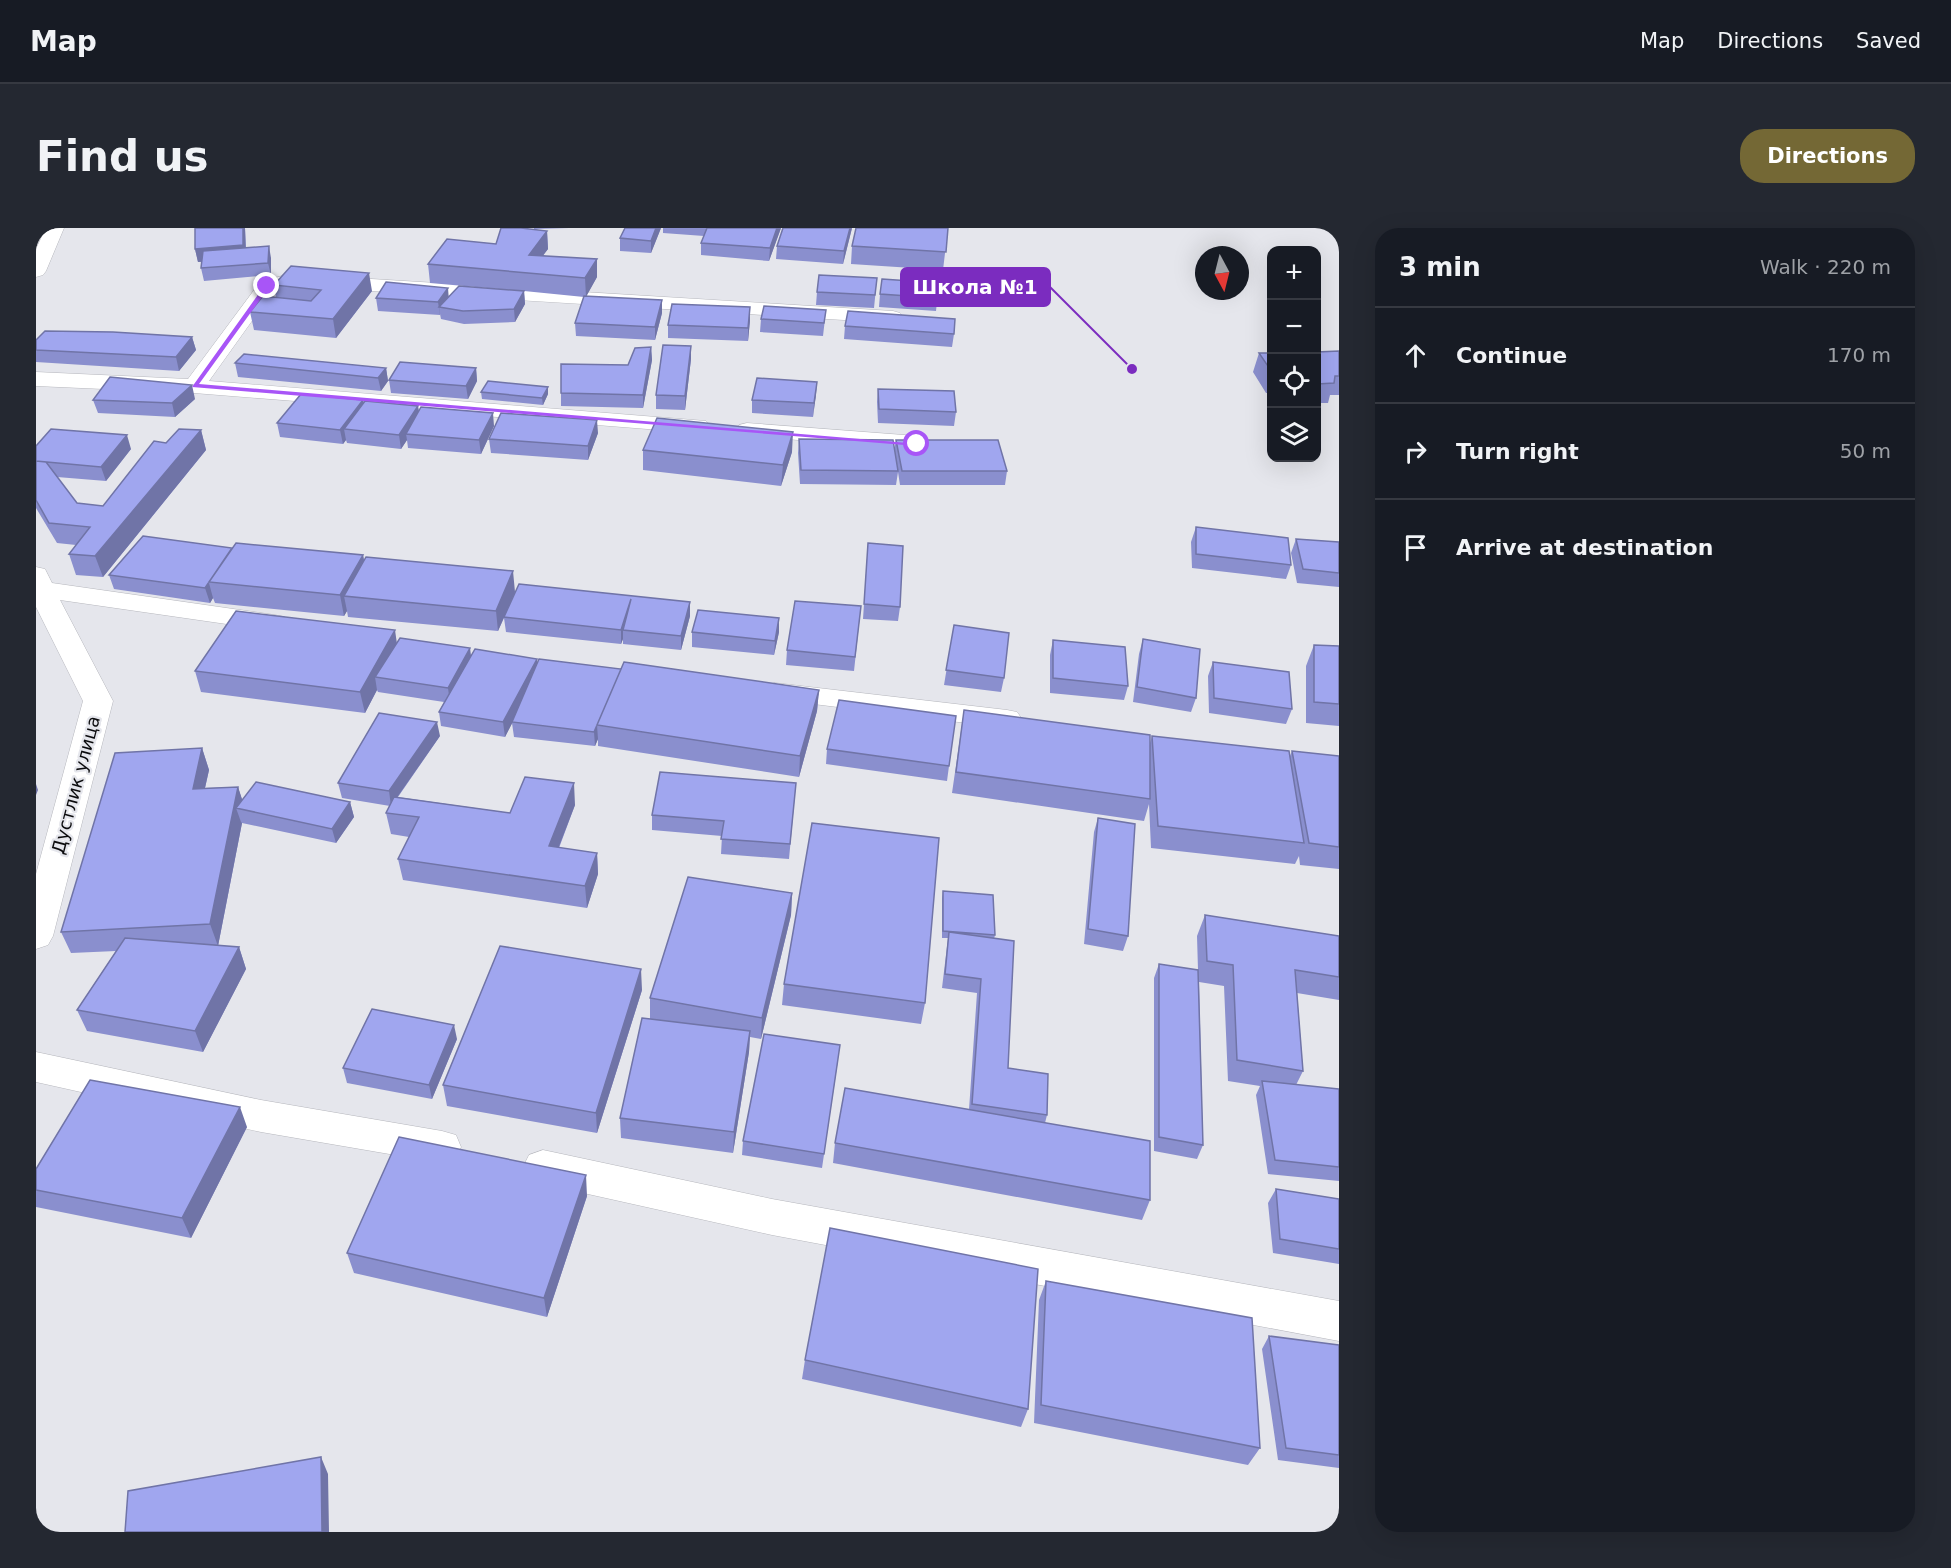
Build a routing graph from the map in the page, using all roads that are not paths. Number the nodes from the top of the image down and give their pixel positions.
1 (55, 228) edge
2 (36, 271) edge
3 (908, 318) edge
4 (36, 379) edge
5 (194, 386) junction
6 (917, 444) edge
7 (38, 585) edge
8 (301, 627) edge
9 (749, 688) edge
10 (1032, 722) edge
11 (36, 936) edge
12 (36, 1067) edge
13 (1339, 1322) edge

1 - 2 street
3 - 5 street
4 - 5 street
5 - 6 street
7 - 8 street
7 - 11 street, Дустлик улица
9 - 10 street
12 - 13 street

